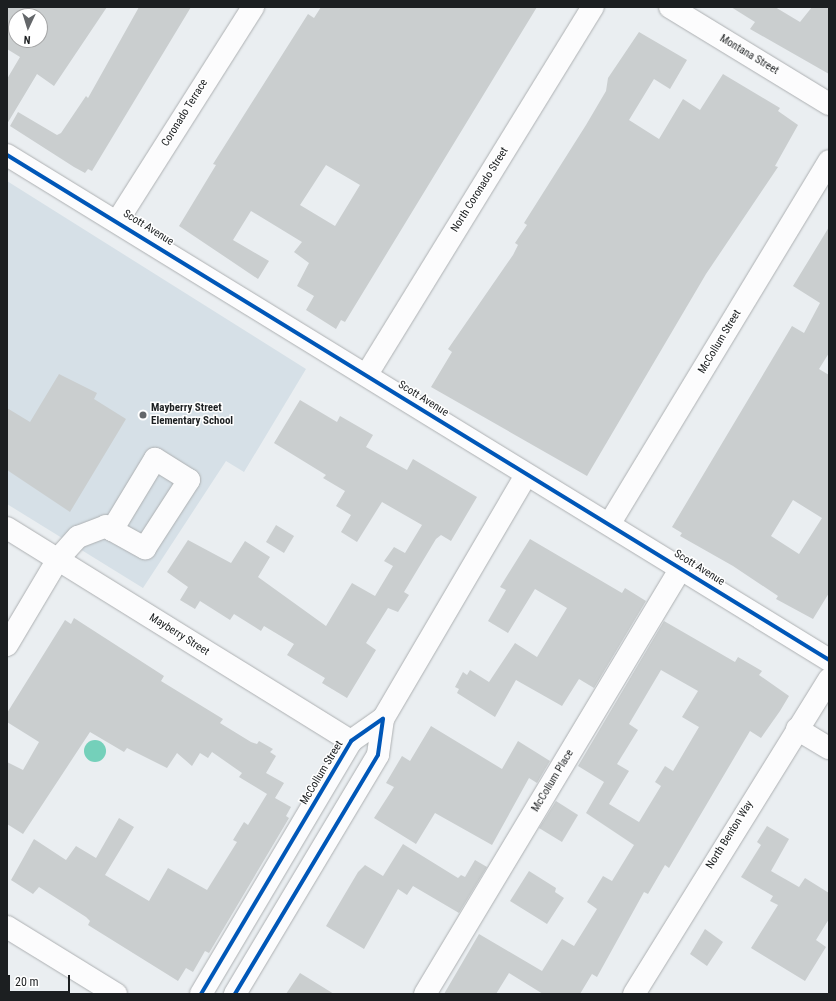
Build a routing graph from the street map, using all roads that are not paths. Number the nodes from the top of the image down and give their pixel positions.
1 (253, 7) edge
2 (593, 7) edge
3 (670, 7) edge
4 (829, 104) edge
5 (7, 155) edge
6 (829, 161) edge
7 (118, 220) junction
8 (367, 374) junction
9 (526, 475) junction
10 (610, 523) junction
11 (7, 528) edge
12 (112, 530) dead end
13 (58, 560) junction
14 (681, 568) junction
15 (7, 645) edge
16 (829, 660) edge
17 (829, 679) edge
18 (383, 719) junction
19 (797, 729) junction
20 (351, 742) junction
21 (829, 748) edge
22 (7, 927) edge
23 (116, 994) edge
24 (201, 994) edge
25 (234, 994) edge
26 (425, 994) edge
27 (634, 994) edge

1 - 7 street, Coronado Terrace
2 - 8 street, North Coronado Street
3 - 4 street, Montana Street
5 - 7 street, Scott Avenue
6 - 10 street, McCollum Street
7 - 8 street, Scott Avenue
8 - 9 street, Scott Avenue
9 - 10 street, Scott Avenue
9 - 18 street, McCollum Street
10 - 14 street, Scott Avenue
11 - 13 street, Mayberry Street
12 - 13 street
13 - 15 street
13 - 20 street, Mayberry Street
14 - 16 street, Scott Avenue
14 - 26 street, McCollum Place
17 - 19 street, North Benton Way
18 - 20 street, McCollum Street
18 - 25 street, McCollum Street
19 - 21 street
19 - 27 street, North Benton Way
20 - 24 street, McCollum Street
22 - 23 street

